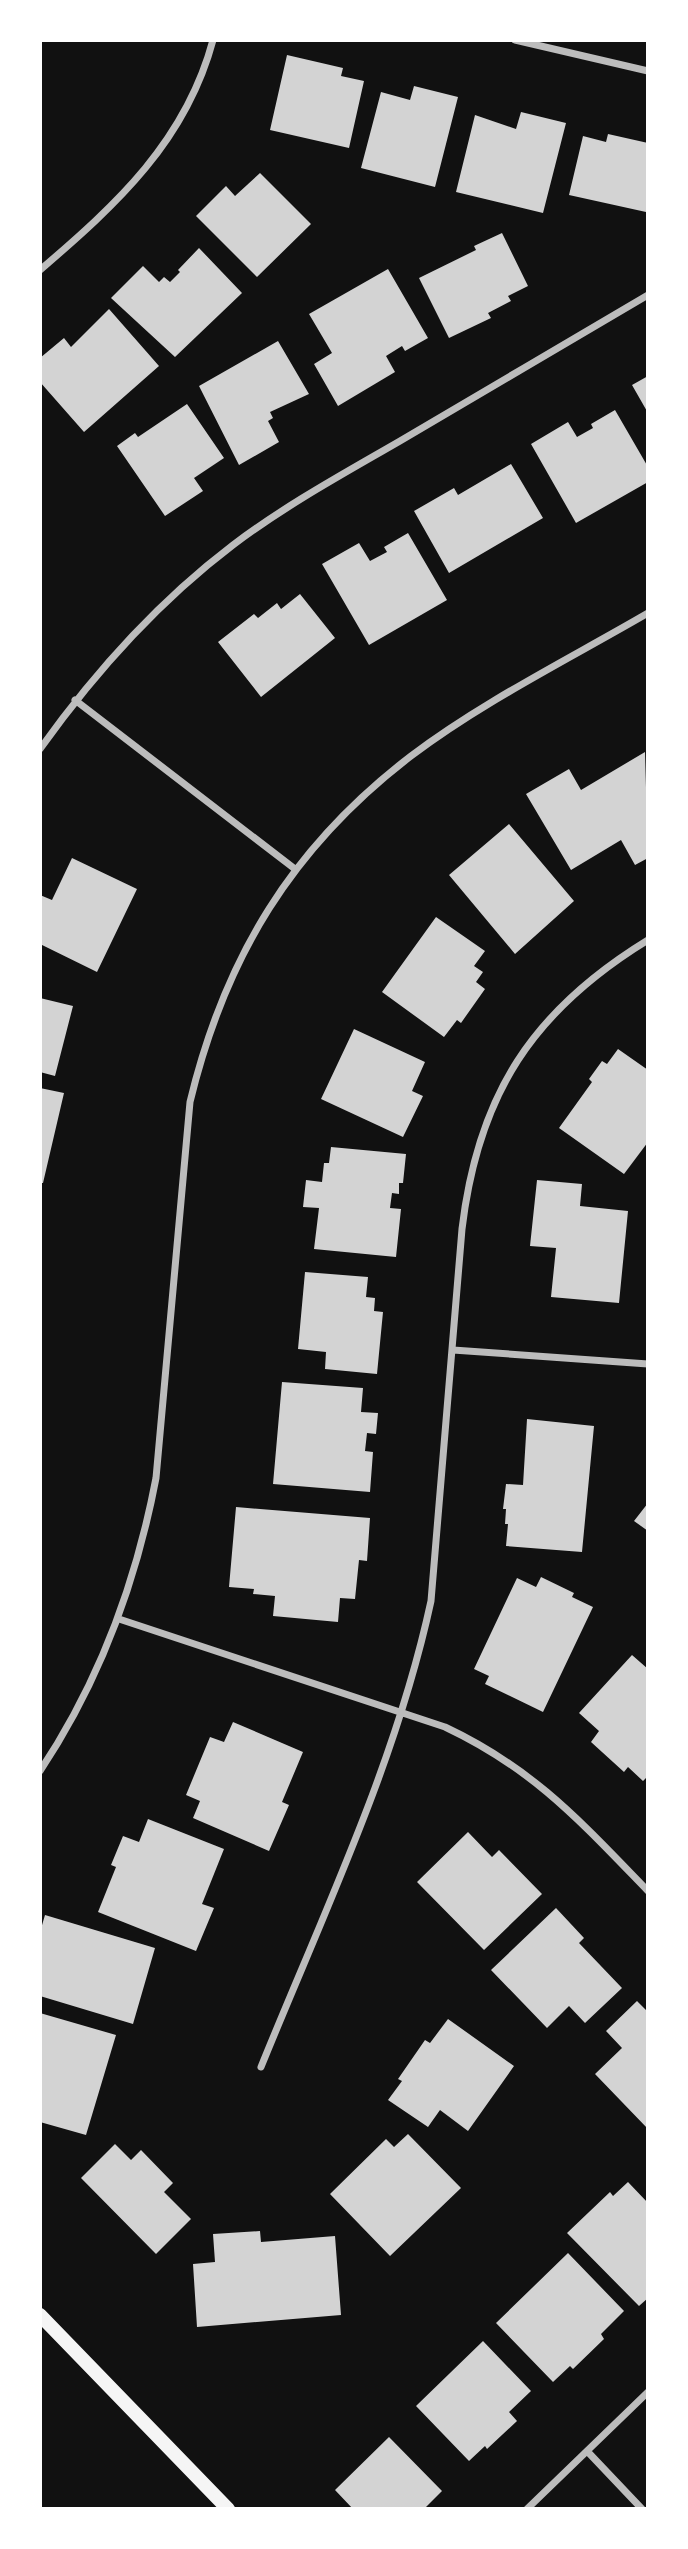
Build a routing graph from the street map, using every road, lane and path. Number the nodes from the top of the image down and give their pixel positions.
1 (213, 40) edge
2 (515, 40) edge
3 (648, 71) edge
4 (40, 270) edge
5 (648, 295) edge
6 (648, 613) edge
7 (75, 700) junction
8 (40, 748) edge
9 (295, 869) junction
10 (648, 940) edge
11 (453, 1350) junction
12 (648, 1364) edge
13 (119, 1619) junction
14 (401, 1714) junction
15 (40, 1771) edge
16 (648, 1891) edge
17 (261, 2067) dead end
18 (40, 2315) edge
19 (648, 2392) edge
20 (587, 2451) junction
21 (228, 2509) edge
22 (527, 2509) edge
23 (642, 2509) edge

1 - 4 street
2 - 3 street
5 - 7 street
6 - 9 street
7 - 8 street
7 - 9 street
9 - 13 street
10 - 11 street
11 - 12 street
11 - 14 street
13 - 14 street
13 - 15 street
14 - 16 street
14 - 17 street
18 - 21 main road
19 - 20 street
20 - 22 street
20 - 23 street

